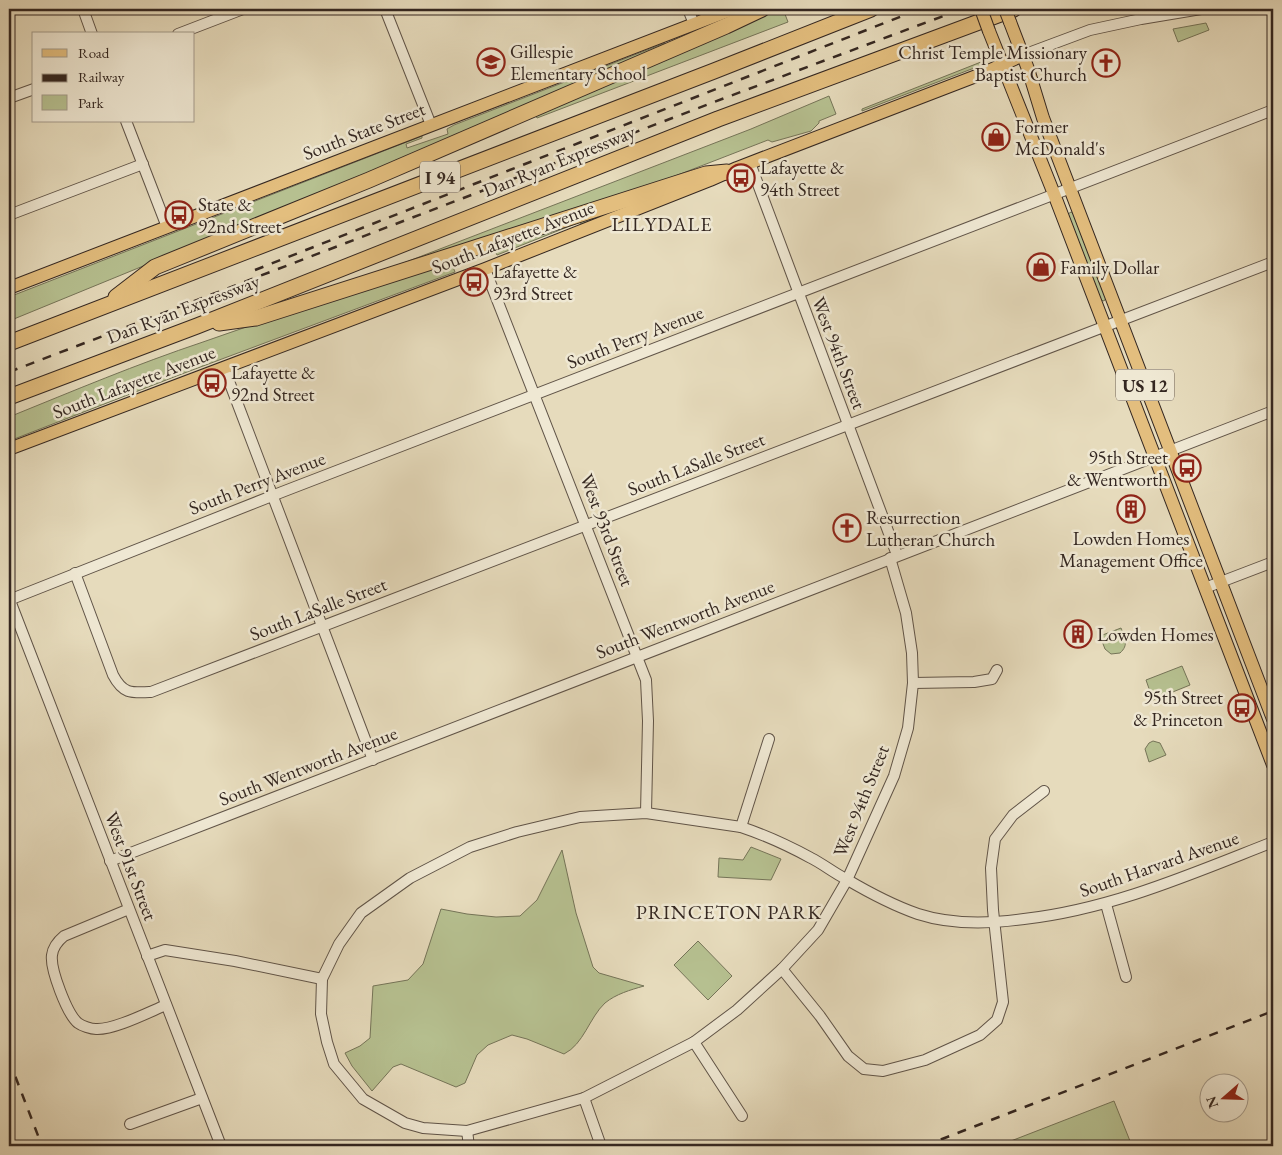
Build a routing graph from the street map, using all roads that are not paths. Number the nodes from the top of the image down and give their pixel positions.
1 (82, 9) edge
2 (242, 9) edge
3 (385, 9) edge
4 (688, 9) edge
5 (733, 9) edge
6 (762, 9) edge
7 (871, 9) edge
8 (981, 9) edge
9 (1005, 9) edge
10 (1201, 9) edge
11 (1012, 16) edge
12 (694, 24) junction
13 (91, 32) edge
14 (183, 32) edge
15 (1023, 55) junction
16 (1002, 64) junction
17 (32, 90) edge
18 (9, 98) edge
19 (1273, 110) edge
20 (126, 122) edge
21 (431, 126) junction
22 (750, 163) junction
23 (143, 164) junction
24 (727, 172) junction
25 (1069, 188) junction
26 (1054, 194) junction
27 (9, 215) edge
28 (167, 227) junction
29 (1273, 262) edge
30 (486, 268) junction
31 (9, 288) edge
32 (798, 293) junction
33 (104, 306) junction
34 (1120, 320) junction
35 (197, 326) junction
36 (1105, 326) junction
37 (9, 343) edge
38 (224, 368) junction
39 (535, 394) junction
40 (9, 397) edge
41 (1273, 411) edge
42 (848, 425) junction
43 (9, 449) edge
44 (1170, 450) junction
45 (1155, 456) junction
46 (273, 496) junction
47 (586, 525) junction
48 (894, 556) junction
49 (1273, 562) edge
50 (75, 573) junction
51 (1221, 582) junction
52 (1205, 588) junction
53 (9, 599) edge
54 (323, 626) junction
55 (638, 656) junction
56 (998, 670) dead end
57 (913, 683) junction
58 (1273, 715) edge
59 (1256, 720) junction
60 (769, 738) dead end
61 (373, 760) junction
62 (1273, 765) edge
63 (1044, 791) dead end
64 (646, 813) junction
65 (741, 827) junction
66 (1273, 842) edge
67 (110, 861) junction
68 (848, 880) junction
69 (1106, 904) junction
70 (129, 909) junction
71 (994, 923) junction
72 (147, 956) junction
73 (782, 969) junction
74 (1126, 977) dead end
75 (322, 979) junction
76 (166, 1005) junction
77 (694, 1042) junction
78 (202, 1098) junction
79 (584, 1098) junction
80 (742, 1116) dead end
81 (130, 1124) dead end
82 (467, 1131) junction
83 (221, 1146) edge
84 (469, 1146) edge
85 (601, 1146) edge

1 - 13 street
2 - 14 street
3 - 21 street
4 - 12 street
5 - 12 main road, South State Street
6 - 33 highway
7 - 33 highway, Dan Ryan Expressway / I 94
8 - 16 main road, US 12, bridge
9 - 11 main road, US 12, bridge
10 - 15 street, South Lafayette Avenue
11 - 15 main road, US 12
11 - 35 highway, Dan Ryan Expressway / I 94
12 - 21 main road, South State Street
15 - 16 main road, South Lafayette Avenue
15 - 25 main road, US 12
16 - 22 main road, South Lafayette Avenue
16 - 26 main road, US 12
17 - 18 street
19 - 25 street, South Perry Avenue
20 - 23 street
21 - 28 main road, South State Street
22 - 24 main road, South Lafayette Avenue
22 - 32 street, West 94th Street
23 - 27 street
23 - 28 street
24 - 30 main road, South Lafayette Avenue
24 - 35 highway
25 - 26 street, South Perry Avenue
25 - 34 main road, US 12
26 - 32 street, South Perry Avenue
26 - 36 main road, US 12
28 - 31 main road, South State Street
29 - 34 street, South LaSalle Street
30 - 38 main road, South Lafayette Avenue
30 - 39 street, West 93rd Street
32 - 39 street, South Perry Avenue
32 - 42 street, West 94th Street
33 - 37 highway, Dan Ryan Expressway / I 94
34 - 36 street, South LaSalle Street
34 - 44 main road, US 12
35 - 40 highway, Dan Ryan Expressway / I 94
36 - 42 street, South LaSalle Street
36 - 45 main road, US 12
38 - 43 main road, South Lafayette Avenue
38 - 46 street
39 - 46 street, South Perry Avenue
39 - 47 street, West 93rd Street
41 - 44 street, South Wentworth Avenue
42 - 47 street, South LaSalle Street
42 - 48 street, West 94th Street
44 - 45 street, South Wentworth Avenue
44 - 51 main road, US 12
45 - 48 street, South Wentworth Avenue
45 - 52 main road, US 12
46 - 50 street, South Perry Avenue
46 - 54 street
47 - 54 street, South LaSalle Street
47 - 55 street, West 93rd Street
48 - 55 street, South Wentworth Avenue
48 - 57 street, West 94th Street
49 - 51 street
50 - 53 street, South Perry Avenue
50 - 54 street, South LaSalle Street
51 - 52 street
51 - 58 main road, US 12
52 - 59 main road, US 12
53 - 67 street, West 91st Street
54 - 61 street
55 - 61 street, South Wentworth Avenue
55 - 64 street, West 93rd Street
56 - 57 street
57 - 68 street, West 94th Street
58 - 59 street
59 - 62 main road, US 12
60 - 65 street
61 - 67 street, South Wentworth Avenue
63 - 71 street
64 - 65 street, South Harvard Avenue
64 - 75 street, South Harvard Avenue
65 - 68 street, South Harvard Avenue
66 - 69 street, South Harvard Avenue
67 - 70 street, West 91st Street
68 - 71 street, South Harvard Avenue
68 - 73 street
69 - 71 street, South Harvard Avenue
69 - 74 street
70 - 72 street, West 91st Street
70 - 76 street
71 - 73 street
72 - 75 street
72 - 76 street, West 91st Street
73 - 77 street
75 - 82 street
76 - 78 street, West 91st Street
77 - 79 street
77 - 80 street
78 - 81 street
78 - 83 street, West 91st Street
79 - 82 street
79 - 85 street
82 - 84 street

